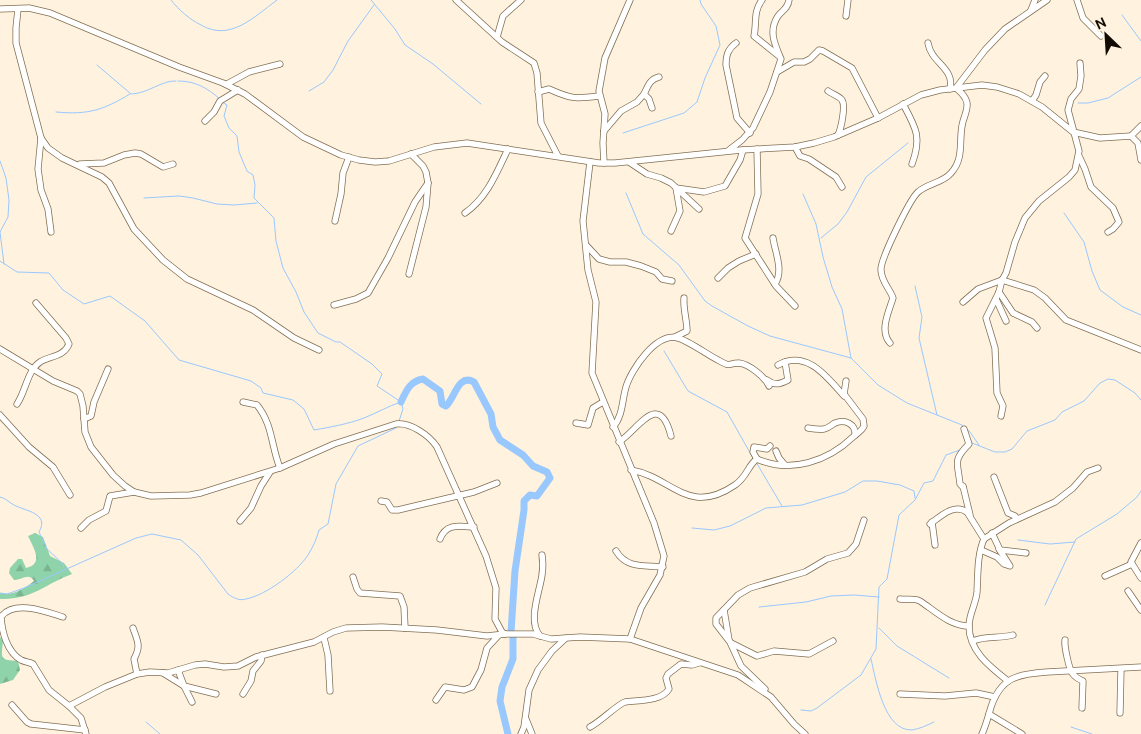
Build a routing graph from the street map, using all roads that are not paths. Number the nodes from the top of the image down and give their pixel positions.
1 (456, 0) edge
2 (521, 0) edge
3 (630, 0) edge
4 (762, 0) edge
5 (790, 0) edge
6 (795, 0) edge
7 (848, 0) edge
8 (1035, 0) edge
9 (1047, 0) edge
10 (1077, 0) edge
11 (788, 7) junction
12 (0, 9) edge
13 (18, 9) junction
14 (1031, 10) junction
15 (846, 16) dead end
16 (1101, 36) dead end
17 (497, 37) junction
18 (736, 43) dead end
19 (928, 43) dead end
20 (780, 56) junction
21 (1080, 63) dead end
22 (280, 64) dead end
23 (777, 72) junction
24 (1045, 76) dead end
25 (660, 77) dead end
26 (227, 84) junction
27 (953, 88) junction
28 (238, 90) junction
29 (828, 91) dead end
30 (538, 92) junction
31 (644, 94) junction
32 (599, 96) junction
33 (1032, 101) junction
34 (903, 104) junction
35 (652, 108) dead end
36 (878, 118) junction
37 (205, 121) dead end
38 (1141, 126) edge
39 (604, 132) junction
40 (1074, 132) junction
41 (750, 133) junction
42 (838, 136) junction
43 (1131, 136) junction
44 (40, 138) junction
45 (795, 147) junction
46 (757, 149) junction
47 (508, 150) junction
48 (743, 150) junction
49 (728, 152) junction
50 (410, 154) junction
51 (558, 156) junction
52 (1079, 156) junction
53 (349, 157) junction
54 (1141, 160) edge
55 (590, 162) junction
56 (630, 162) junction
57 (604, 163) junction
58 (75, 164) junction
59 (173, 164) dead end
60 (912, 164) dead end
61 (428, 183) junction
62 (842, 187) dead end
63 (676, 188) junction
64 (699, 209) dead end
65 (465, 213) dead end
66 (335, 221) dead end
67 (671, 230) dead end
68 (51, 232) dead end
69 (1108, 232) dead end
70 (773, 238) dead end
71 (586, 245) junction
72 (756, 254) junction
73 (409, 274) dead end
74 (718, 278) dead end
75 (1002, 280) junction
76 (672, 281) dead end
77 (775, 284) junction
78 (999, 292) junction
79 (684, 298) dead end
80 (996, 298) junction
81 (963, 302) dead end
82 (36, 303) dead end
83 (334, 304) dead end
84 (795, 306) dead end
85 (1006, 321) dead end
86 (1037, 328) dead end
87 (673, 338) junction
88 (890, 343) dead end
89 (0, 349) edge
90 (319, 350) dead end
91 (1141, 350) edge
92 (33, 368) junction
93 (108, 369) dead end
94 (763, 378) junction
95 (846, 381) dead end
96 (769, 386) dead end
97 (846, 397) junction
98 (243, 402) dead end
99 (603, 402) junction
100 (17, 404) dead end
101 (0, 415) edge
102 (1000, 416) dead end
103 (84, 419) junction
104 (576, 423) dead end
105 (613, 427) junction
106 (808, 428) dead end
107 (964, 429) dead end
108 (855, 435) junction
109 (671, 436) dead end
110 (619, 442) junction
111 (770, 446) dead end
112 (776, 451) dead end
113 (757, 459) junction
114 (785, 465) junction
115 (280, 468) junction
116 (1098, 468) dead end
117 (631, 470) junction
118 (270, 472) junction
119 (994, 476) dead end
120 (497, 483) dead end
121 (134, 492) junction
122 (70, 495) dead end
123 (458, 496) junction
124 (381, 501) dead end
125 (971, 518) junction
126 (1017, 519) junction
127 (864, 520) dead end
128 (240, 521) dead end
129 (474, 527) junction
130 (81, 528) dead end
131 (992, 533) junction
132 (440, 539) dead end
133 (984, 539) junction
134 (1141, 543) edge
135 (935, 545) dead end
136 (999, 548) junction
137 (981, 550) junction
138 (616, 551) dead end
139 (1026, 553) dead end
140 (542, 555) dead end
141 (1132, 564) junction
142 (663, 567) junction
143 (1105, 576) dead end
144 (353, 577) dead end
145 (1141, 578) edge
146 (1128, 591) dead end
147 (900, 599) dead end
148 (724, 610) junction
149 (1141, 610) edge
150 (63, 617) dead end
151 (969, 626) junction
152 (134, 628) dead end
153 (405, 628) junction
154 (502, 634) junction
155 (1013, 635) dead end
156 (540, 636) junction
157 (324, 638) junction
158 (566, 638) junction
159 (630, 639) junction
160 (1065, 640) dead end
161 (729, 641) junction
162 (833, 641) dead end
163 (973, 641) junction
164 (262, 655) junction
165 (699, 663) junction
166 (1141, 668) edge
167 (1122, 669) junction
168 (178, 670) junction
169 (1070, 671) junction
170 (163, 673) junction
171 (137, 674) junction
172 (1008, 681) junction
173 (184, 686) junction
174 (330, 691) dead end
175 (216, 694) dead end
176 (243, 694) dead end
177 (900, 694) dead end
178 (995, 697) junction
179 (771, 698) junction
180 (436, 700) dead end
181 (192, 702) dead end
182 (12, 705) dead end
183 (69, 706) junction
184 (1082, 708) dead end
185 (1120, 713) dead end
186 (989, 714) junction
187 (526, 719) junction
188 (590, 727) dead end
189 (85, 732) edge
190 (521, 734) edge
191 (532, 734) edge
192 (804, 734) edge
193 (982, 734) edge
194 (1022, 734) edge

1 - 17 street
2 - 17 street
3 - 32 street
4 - 20 street
5 - 11 street
6 - 11 street
7 - 15 street
8 - 14 street
9 - 14 street
10 - 16 street
11 - 20 street
12 - 13 street
13 - 26 street
13 - 44 street
14 - 27 street
17 - 30 street
18 - 41 street
19 - 27 street
20 - 23 street
21 - 40 street
22 - 26 street
23 - 36 street
23 - 41 street
24 - 33 street
25 - 31 street
26 - 28 street
27 - 33 street
27 - 34 street
27 - 88 street
28 - 37 street
28 - 53 street
29 - 42 street
30 - 32 street
30 - 51 street
31 - 35 street
31 - 39 street
32 - 39 street
33 - 40 street
34 - 36 street
34 - 60 street
36 - 42 street
38 - 43 street
39 - 57 street
40 - 43 street
40 - 52 street
41 - 49 street
42 - 45 street
43 - 54 street
44 - 58 street
44 - 68 street
45 - 46 street
45 - 62 street
46 - 48 street
46 - 72 street
47 - 50 street
47 - 51 street
47 - 65 street
48 - 49 street
48 - 63 street
49 - 56 street
50 - 53 street
50 - 61 street
51 - 55 street
52 - 69 street
52 - 75 street
53 - 66 street
55 - 57 street
55 - 71 street
56 - 57 street
56 - 63 street
58 - 59 street
58 - 90 street
61 - 73 street
61 - 83 street
63 - 64 street
63 - 67 street
70 - 77 street
71 - 76 street
71 - 99 street
72 - 74 street
72 - 77 street
75 - 78 street
75 - 81 street
75 - 91 street
77 - 84 street
78 - 80 street
78 - 86 street
79 - 87 street
80 - 85 street
80 - 102 street
82 - 92 street
87 - 94 street
87 - 105 street
89 - 92 street
92 - 100 street
92 - 103 street
93 - 103 street
94 - 96 street
94 - 97 street
95 - 97 street
97 - 108 street
98 - 115 street
99 - 104 street
99 - 105 street
101 - 122 street
103 - 121 street
105 - 110 street
106 - 108 street
107 - 125 street
108 - 114 street
109 - 110 street
110 - 117 street
111 - 113 street
112 - 114 street
113 - 114 street
113 - 117 street
115 - 118 street
115 - 123 street
116 - 126 street
117 - 142 street
118 - 121 street
118 - 128 street
119 - 126 street
120 - 123 street
121 - 130 street
123 - 124 street
123 - 129 street
125 - 133 street
125 - 135 street
126 - 131 street
127 - 148 street
129 - 132 street
129 - 154 street
131 - 133 street
131 - 136 street
133 - 137 street
134 - 141 street
136 - 137 street
136 - 139 street
137 - 151 street
138 - 142 street
140 - 156 street
141 - 143 street
141 - 145 street
142 - 159 street
144 - 153 street
146 - 149 street
147 - 151 street
148 - 161 street
148 - 161 street
150 - 183 street
151 - 163 street
152 - 171 street
153 - 154 street
153 - 157 street
154 - 156 street
154 - 180 street
155 - 163 street
156 - 158 street
157 - 164 street
157 - 174 street
158 - 159 street
158 - 187 street
159 - 165 street
160 - 169 street
161 - 162 street
161 - 179 street
163 - 172 street
164 - 168 street
164 - 176 street
165 - 179 street
165 - 188 street
166 - 167 street
167 - 169 street
167 - 185 street
168 - 170 street
168 - 173 street
169 - 172 street
169 - 184 street
170 - 171 street
170 - 173 street
171 - 183 street
172 - 178 street
173 - 175 street
173 - 181 street
177 - 178 street
178 - 186 street
179 - 192 street
182 - 189 street
183 - 189 street
186 - 193 street
186 - 194 street
187 - 190 street
187 - 191 street

